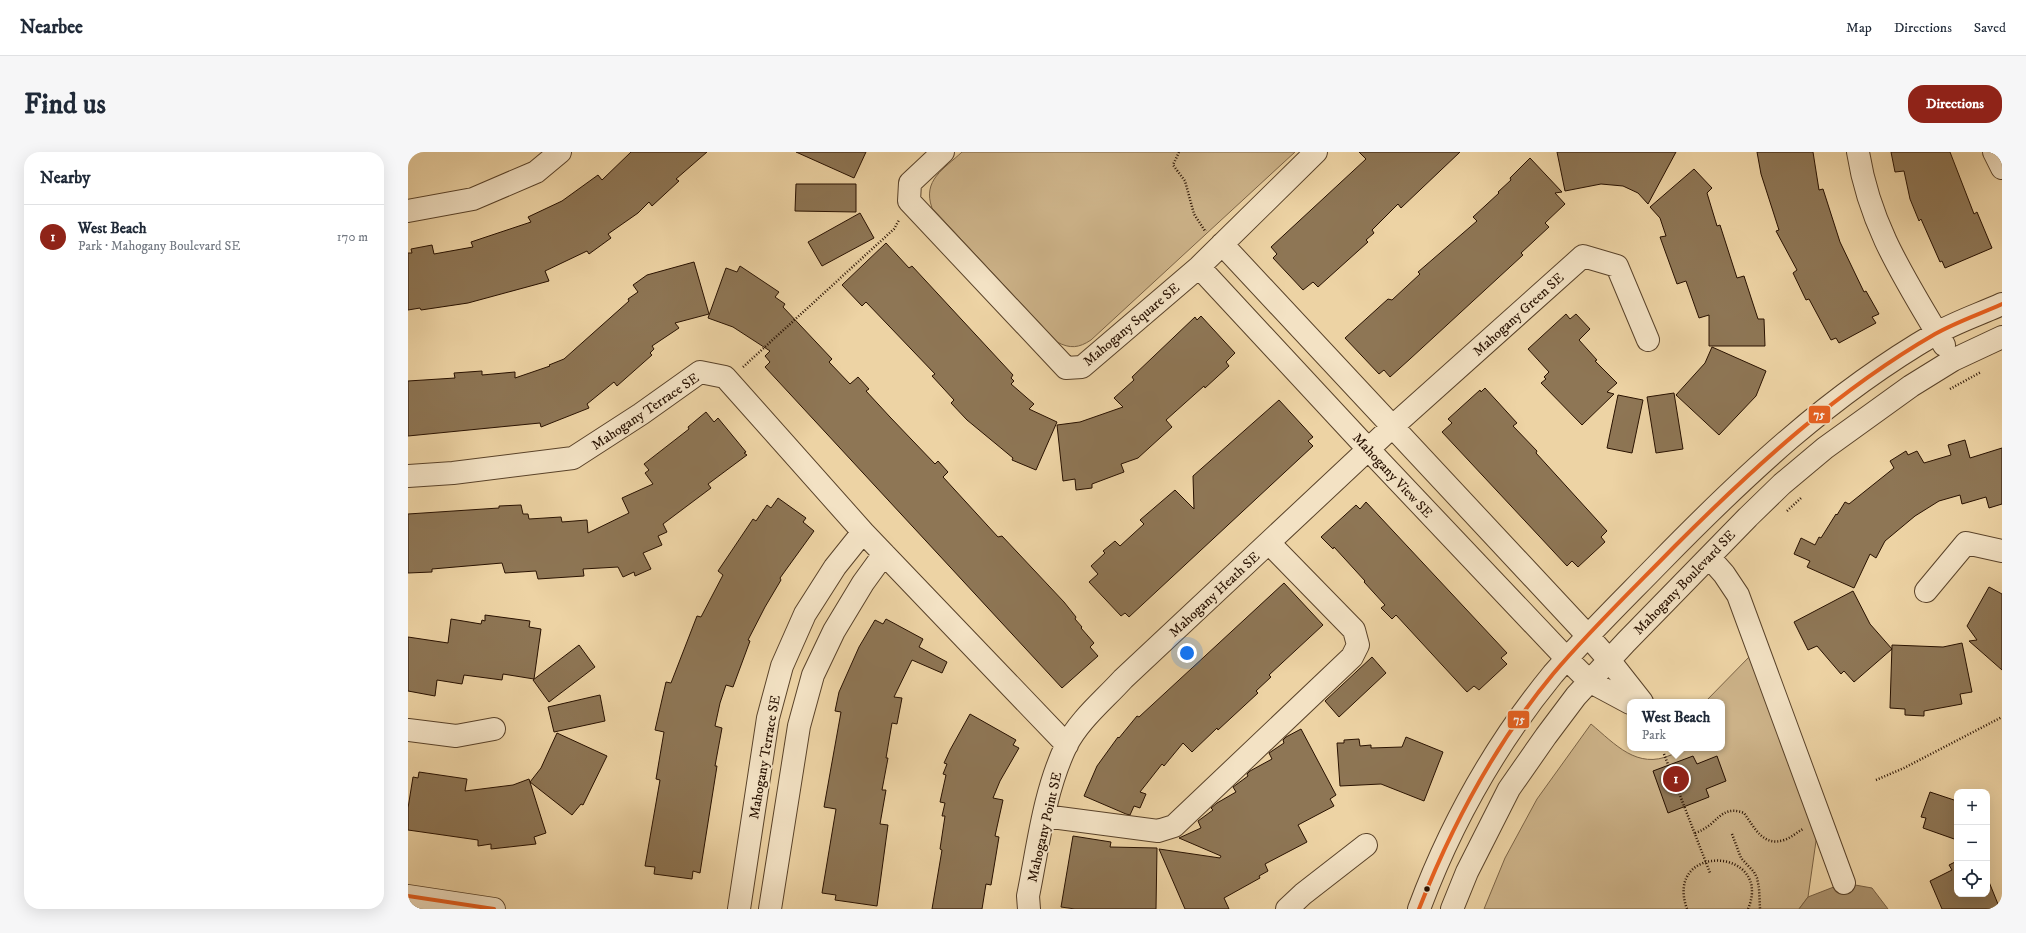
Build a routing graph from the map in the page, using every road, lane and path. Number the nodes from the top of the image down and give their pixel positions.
1 (560, 152) edge
2 (942, 152) edge
3 (1179, 152) edge
4 (1316, 152) edge
5 (1858, 152) edge
6 (1994, 152) edge
7 (2002, 168) edge
8 (909, 201) junction
9 (408, 211) edge
10 (1210, 226) dead end
11 (1222, 244) junction
12 (1199, 267) junction
13 (2002, 304) edge
14 (1937, 333) junction
15 (2002, 337) edge
16 (1648, 340) dead end
17 (1953, 360) junction
18 (1985, 370) dead end
19 (725, 377) junction
20 (1945, 392) dead end
21 (1392, 427) junction
22 (1369, 450) junction
23 (408, 476) edge
24 (1805, 494) dead end
25 (1783, 515) dead end
26 (863, 532) junction
27 (1269, 543) junction
28 (2002, 551) edge
29 (884, 554) junction
30 (1709, 557) junction
31 (1926, 591) dead end
32 (1588, 636) junction
33 (1567, 659) junction
34 (1609, 660) junction
35 (1589, 682) junction
36 (1640, 699) edge
37 (1627, 701) edge
38 (2002, 717) edge
39 (768, 718) junction
40 (799, 726) junction
41 (494, 729) dead end
42 (408, 730) edge
43 (1067, 745) junction
44 (1664, 754) dead end
45 (1876, 780) dead end
46 (1044, 816) junction
47 (1822, 820) junction
48 (1695, 833) junction
49 (1732, 834) dead end
50 (1366, 845) dead end
51 (1705, 861) junction
52 (1710, 873) dead end
53 (1757, 878) junction
54 (1750, 880) junction
55 (1844, 883) dead end
56 (408, 896) edge
57 (771, 899) edge
58 (494, 909) edge
59 (739, 909) edge
60 (784, 909) edge
61 (1029, 909) edge
62 (1287, 909) edge
63 (1420, 909) edge
64 (1452, 909) edge
65 (1687, 909) edge
66 (1748, 909) edge
67 (1760, 909) edge

1 - 9 street
2 - 8 street
3 - 10 path
4 - 11 street, Mahogany Square SE
5 - 14 street
6 - 7 street
8 - 12 street, Mahogany Square SE
8 - 19 path
11 - 12 street, Mahogany Square SE
11 - 21 street
12 - 22 street, Mahogany View SE
13 - 14 street
14 - 17 street
14 - 32 street
15 - 17 street, Mahogany Boulevard SE
16 - 21 street, Mahogany Green SE
17 - 30 street, Mahogany Boulevard SE
18 - 20 path
19 - 23 street, Mahogany Terrace SE
19 - 26 street
21 - 22 street, Mahogany Green SE
21 - 32 street
22 - 27 street, Mahogany Heath SE
22 - 33 street, Mahogany View SE
24 - 25 path
26 - 29 street
26 - 39 street, Mahogany Terrace SE
27 - 43 street, Mahogany Heath SE
27 - 46 street
28 - 31 street
29 - 40 street, Mahogany Terrace SE
29 - 43 street
30 - 34 street, Mahogany Boulevard SE
30 - 47 street
32 - 33 street
32 - 34 street
33 - 35 street, Mahogany View SE
33 - 63 street
34 - 35 street, Mahogany Boulevard SE
34 - 36 street
35 - 37 street, Mahogany View SE
35 - 64 street, Mahogany Boulevard SE
38 - 45 path
39 - 40 street
39 - 59 street, Mahogany Terrace SE
40 - 57 street, Mahogany Terrace SE
41 - 42 street
43 - 46 street, Mahogany Point SE
44 - 48 path
46 - 61 street, Mahogany Point SE
47 - 48 path
47 - 55 street
48 - 51 path
49 - 53 path
50 - 62 street
51 - 52 path
51 - 54 path
51 - 65 path
53 - 54 path
53 - 67 path
54 - 66 path
56 - 58 street
57 - 60 street

